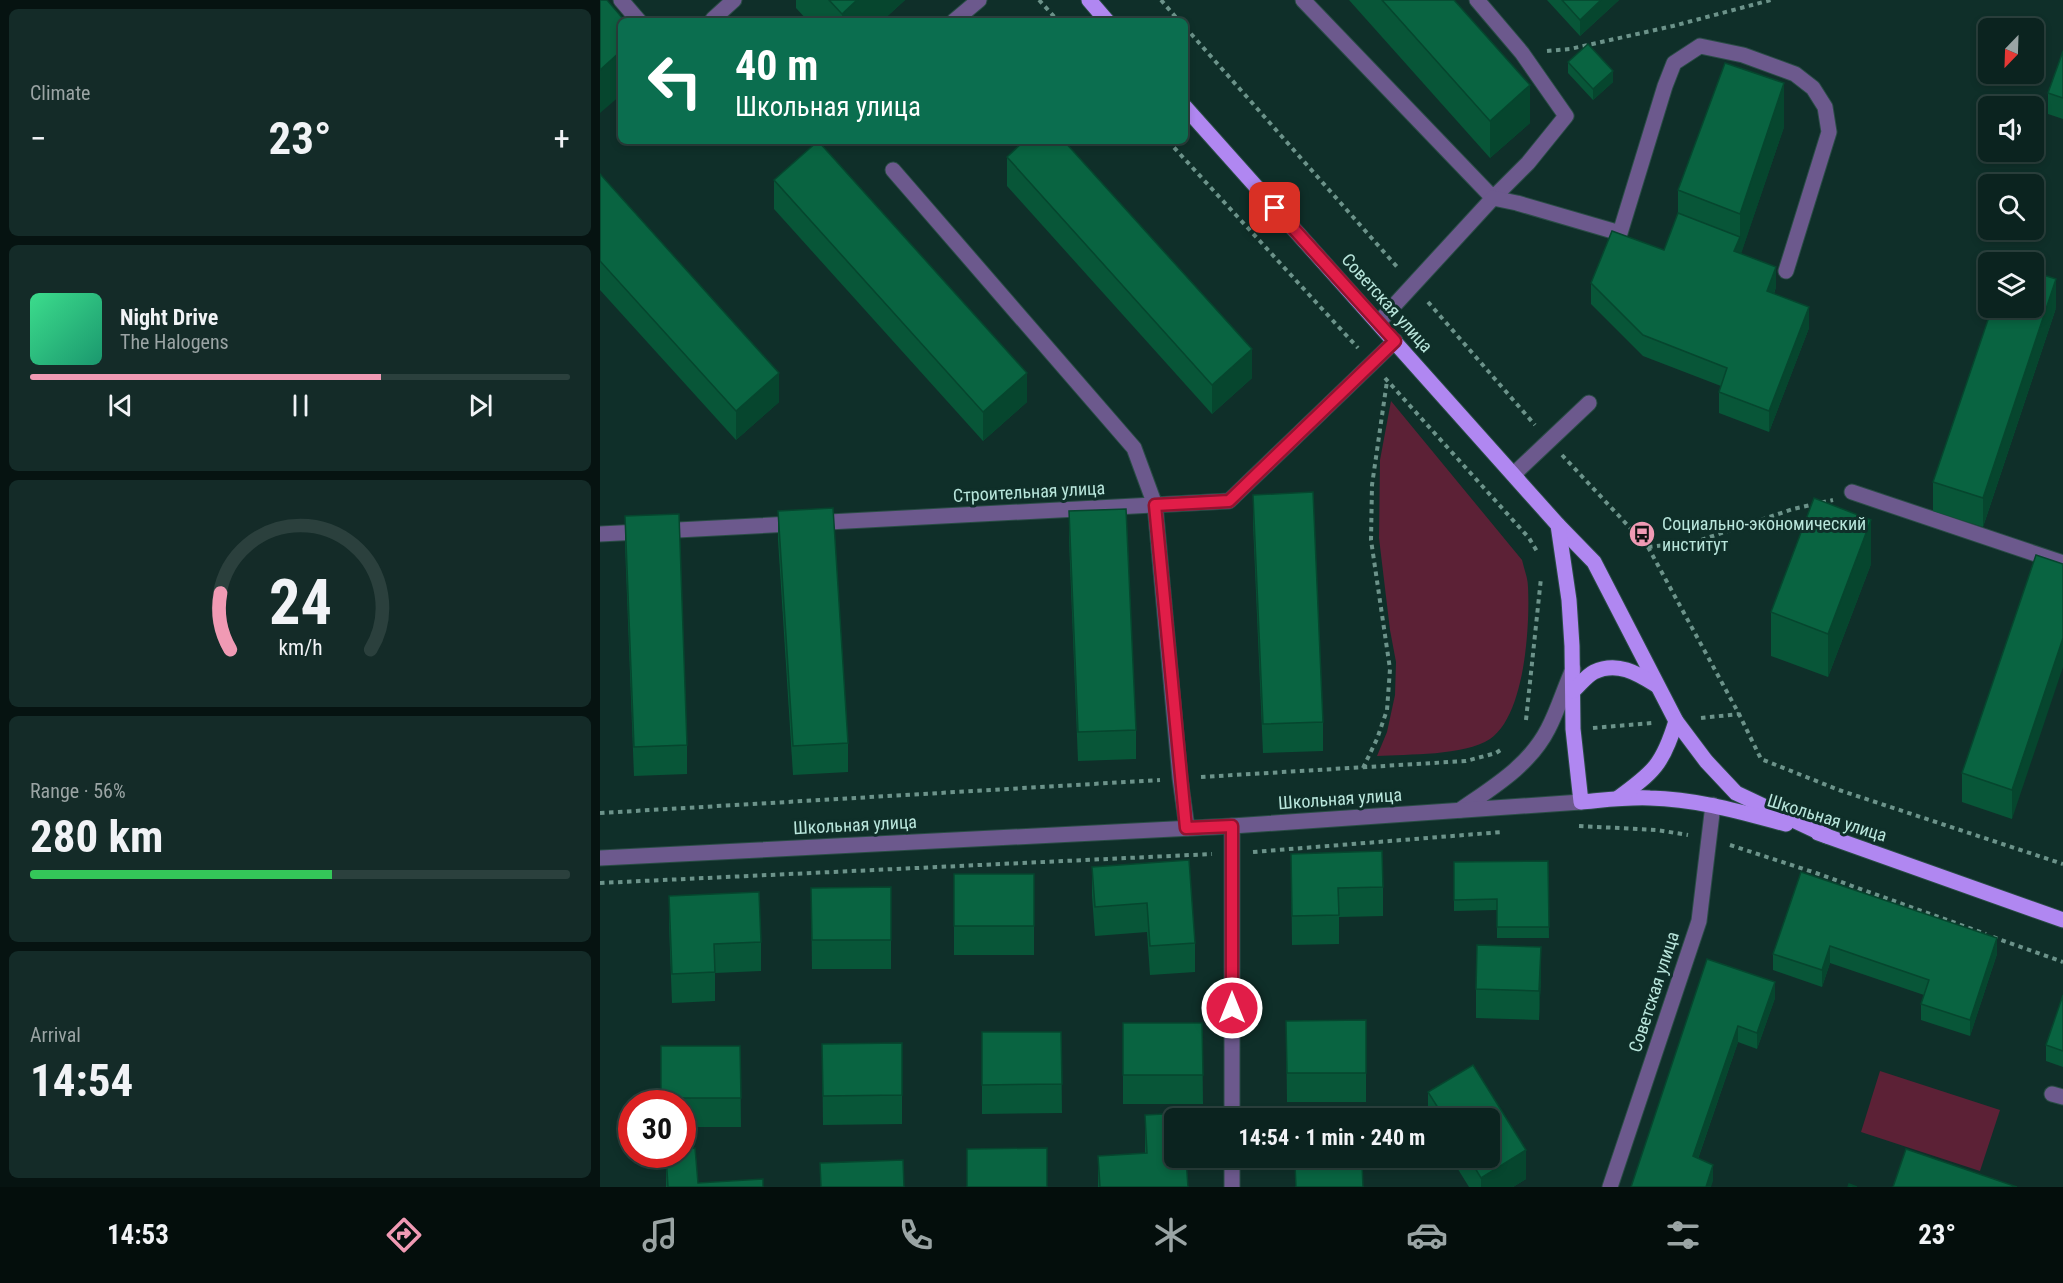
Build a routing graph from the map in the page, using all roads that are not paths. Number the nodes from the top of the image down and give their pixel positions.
1 (621, 0) edge
2 (735, 0) edge
3 (979, 0) edge
4 (1089, 0) edge
5 (1303, 0) edge
6 (1477, 0) edge
7 (636, 18) edge
8 (715, 18) edge
9 (958, 18) edge
10 (1104, 18) edge
11 (1188, 110) edge
12 (893, 170) dead end
13 (1493, 198) junction
14 (1786, 271) dead end
15 (1378, 322) junction
16 (1395, 341) junction
17 (1589, 403) dead end
18 (1514, 474) junction
19 (1852, 492) road end
20 (1155, 505) junction
21 (1558, 525) junction
22 (600, 534) edge
23 (2063, 563) edge
24 (1573, 669) junction
25 (1659, 687) junction
26 (1573, 692) junction
27 (1676, 721) junction
28 (1618, 798) junction
29 (1581, 802) junction
30 (1713, 805) junction
31 (1460, 810) junction
32 (1232, 826) junction
33 (1186, 828) junction
34 (1827, 836) junction
35 (600, 858) edge
36 (2063, 920) edge
37 (1232, 1108) edge
38 (1232, 1168) edge
39 (1232, 1187) edge
40 (1610, 1187) edge

1 - 7 street
2 - 8 street
3 - 9 street
4 - 10 main road
5 - 13 street
6 - 13 street
11 - 15 main road, Советская улица
12 - 20 street
13 - 14 street
13 - 15 street
15 - 16 main road, Советская улица
16 - 18 main road, Советская улица
16 - 20 street, Строительная улица
17 - 18 street
18 - 21 main road, Советская улица
19 - 23 street
20 - 22 street, Строительная улица
20 - 33 street
21 - 24 main road
21 - 25 main road, Советская улица
24 - 26 main road
24 - 31 street
25 - 26 main road
25 - 27 main road, Советская улица
26 - 29 main road
27 - 28 main road
27 - 34 main road, Советская улица
28 - 29 main road, Школьная улица
28 - 30 main road, Школьная улица
29 - 31 street, Школьная улица
30 - 34 main road, Школьная улица
30 - 40 street, Советская улица
31 - 32 street, Школьная улица
32 - 33 street, Школьная улица
32 - 37 street
33 - 35 street, Школьная улица
34 - 36 main road, Школьная улица
38 - 39 street

